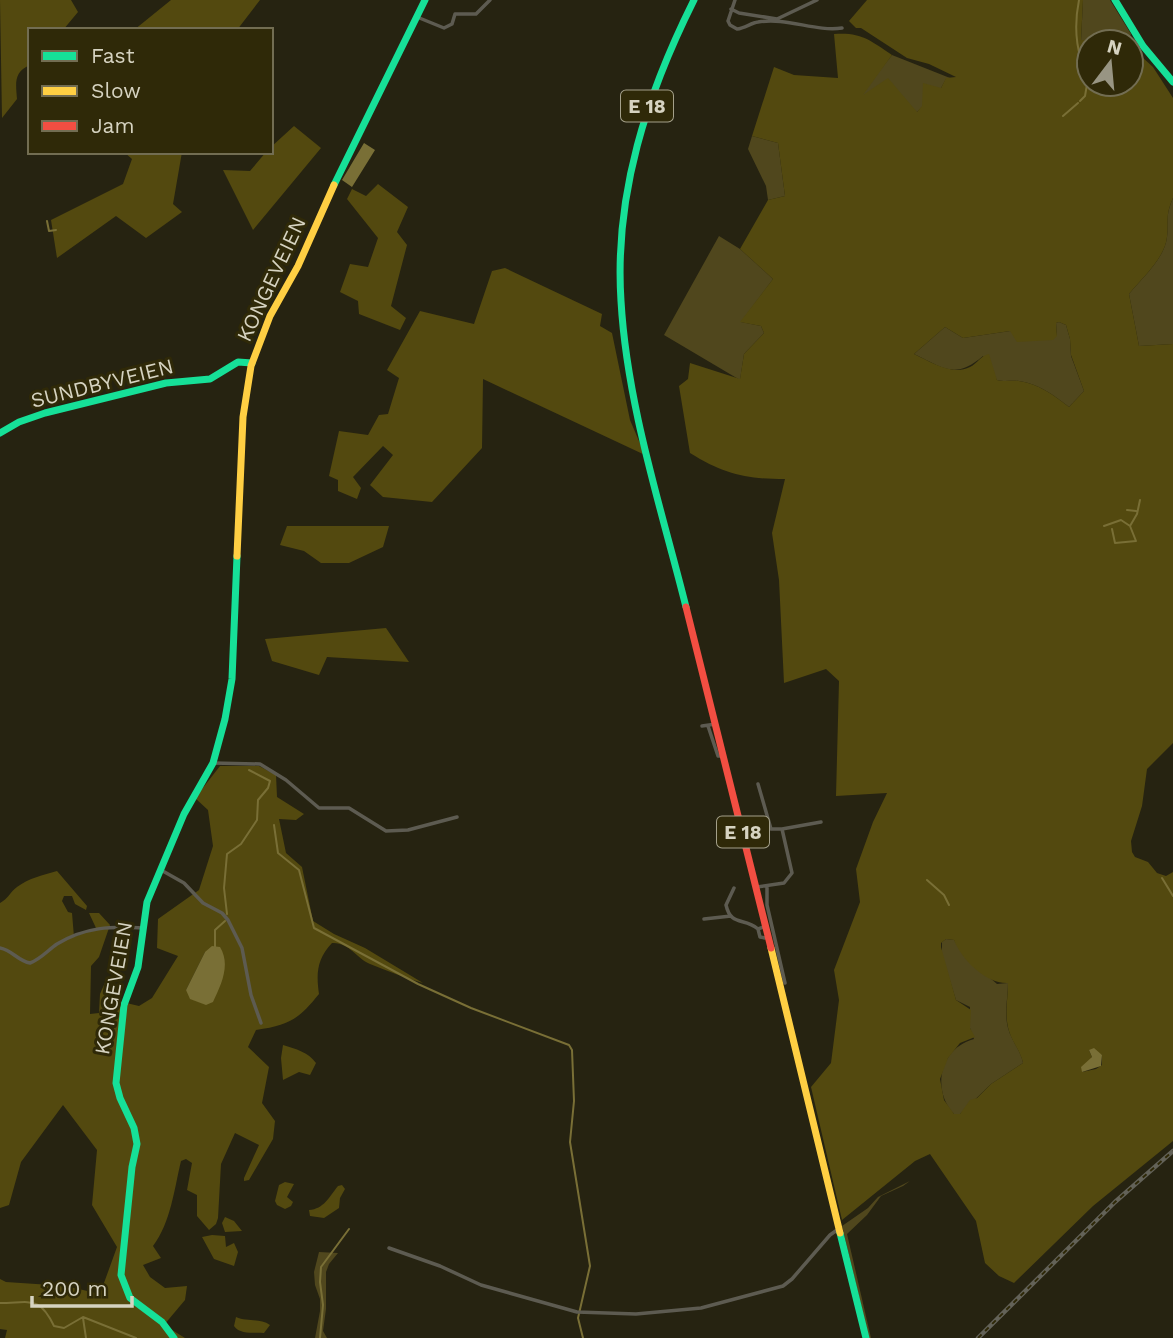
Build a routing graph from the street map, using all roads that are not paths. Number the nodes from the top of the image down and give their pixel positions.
1 (425, 0) edge
2 (490, 0) edge
3 (694, 0) edge
4 (736, 0) edge
5 (817, 0) edge
6 (1115, 0) edge
7 (731, 9) junction
8 (417, 17) junction
9 (842, 29) dead end
10 (1173, 82) edge
11 (252, 363) junction
12 (0, 433) edge
13 (712, 725) junction
14 (702, 726) dead end
15 (213, 762) junction
16 (758, 784) dead end
17 (457, 817) dead end
18 (821, 822) dead end
19 (782, 829) junction
20 (160, 870) junction
21 (767, 886) junction
22 (757, 887) junction
23 (733, 888) dead end
24 (731, 916) junction
25 (704, 919) dead end
26 (767, 926) junction
27 (143, 928) junction
28 (758, 929) junction
29 (765, 938) dead end
30 (0, 948) edge
31 (785, 983) dead end
32 (261, 1023) dead end
33 (839, 1229) junction
34 (389, 1248) dead end
35 (174, 1338) edge
36 (866, 1338) edge

1 - 8 main road, KONGEVEIEN
2 - 8 street
3 - 13 main road, E 18
4 - 7 street
5 - 7 street
6 - 10 main road
7 - 9 street
8 - 11 main road, KONGEVEIEN
11 - 12 main road, SUNDBYVEIEN
11 - 15 main road, KONGEVEIEN
13 - 14 street
13 - 22 main road, E 18
15 - 17 street
15 - 20 main road, KONGEVEIEN
16 - 19 street
18 - 19 street
19 - 21 street
20 - 27 main road, KONGEVEIEN
20 - 32 street
21 - 22 street
21 - 31 street
22 - 26 main road, E 18
23 - 24 street
24 - 25 street
24 - 28 street
26 - 28 street
26 - 33 main road, E 18
27 - 30 street
27 - 35 main road, KONGEVEIEN
28 - 29 street
33 - 34 street
33 - 36 main road, E 18

